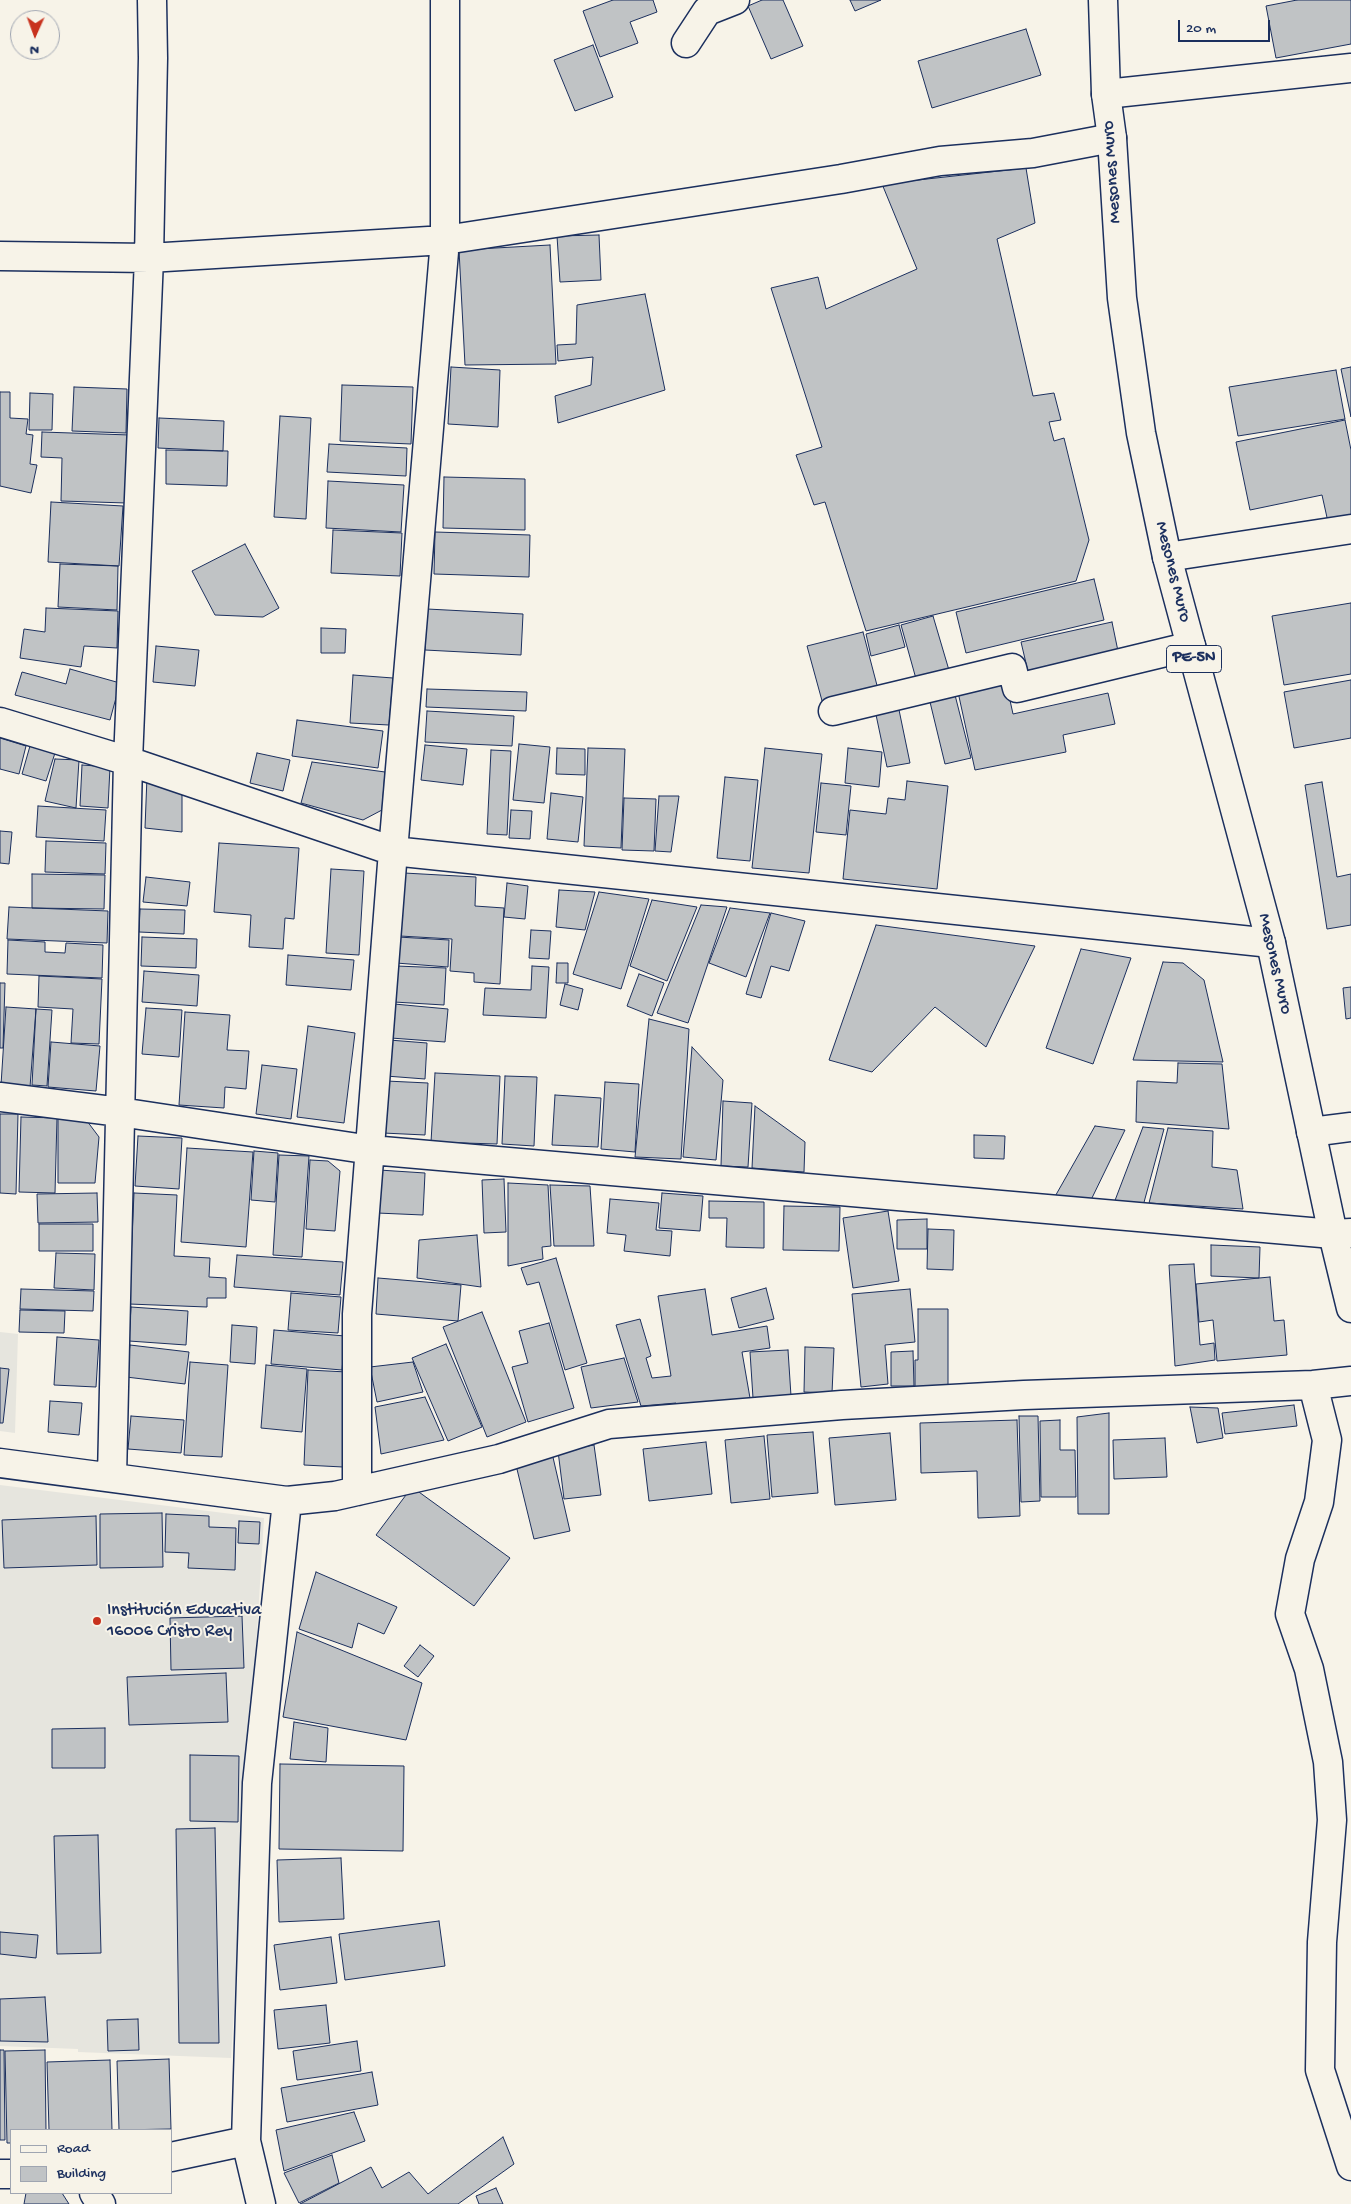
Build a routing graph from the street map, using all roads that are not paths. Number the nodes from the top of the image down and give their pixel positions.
1 (152, 0) edge
2 (446, 0) edge
3 (734, 0) edge
4 (1103, 0) edge
5 (686, 43) dead end
6 (1351, 68) edge
7 (1106, 94) junction
8 (1112, 138) junction
9 (445, 240) junction
10 (0, 256) edge
11 (149, 258) junction
12 (1351, 529) edge
13 (1167, 557) junction
14 (1191, 646) junction
15 (833, 711) dead end
16 (0, 722) edge
17 (128, 761) junction
18 (393, 851) junction
19 (1271, 943) junction
20 (0, 1097) edge
21 (120, 1112) junction
22 (1351, 1127) edge
23 (1312, 1132) junction
24 (370, 1150) junction
25 (1342, 1233) edge
26 (1351, 1308) edge
27 (1351, 1381) edge
28 (1313, 1385) junction
29 (0, 1463) edge
30 (112, 1477) junction
31 (357, 1491) junction
32 (287, 1502) junction
33 (246, 2141) junction
34 (172, 2157) edge
35 (1351, 2166) edge
36 (261, 2204) edge

1 - 11 main road
2 - 9 main road
3 - 5 main road
4 - 7 main road, Mesones Muro / PE-5N
6 - 7 main road
7 - 8 main road, Mesones Muro / PE-5N
8 - 9 main road
8 - 13 main road, Mesones Muro / PE-5N
9 - 11 main road
9 - 18 main road
10 - 11 main road
11 - 17 main road
12 - 13 main road
13 - 14 main road, Mesones Muro / PE-5N
14 - 15 main road
14 - 19 main road, Mesones Muro / PE-5N
16 - 17 main road
17 - 18 main road
17 - 21 main road
18 - 19 main road
18 - 24 main road
19 - 23 main road, Mesones Muro / PE-5N
20 - 21 main road
21 - 24 main road
21 - 30 main road
22 - 23 main road
23 - 25 main road, Mesones Muro / PE-5N
24 - 25 main road
24 - 31 main road
25 - 26 main road, Mesones Muro / PE-5N
27 - 28 main road
28 - 31 main road
28 - 35 main road
29 - 30 main road
30 - 32 main road
31 - 32 main road
32 - 33 main road
33 - 34 main road
33 - 36 main road

